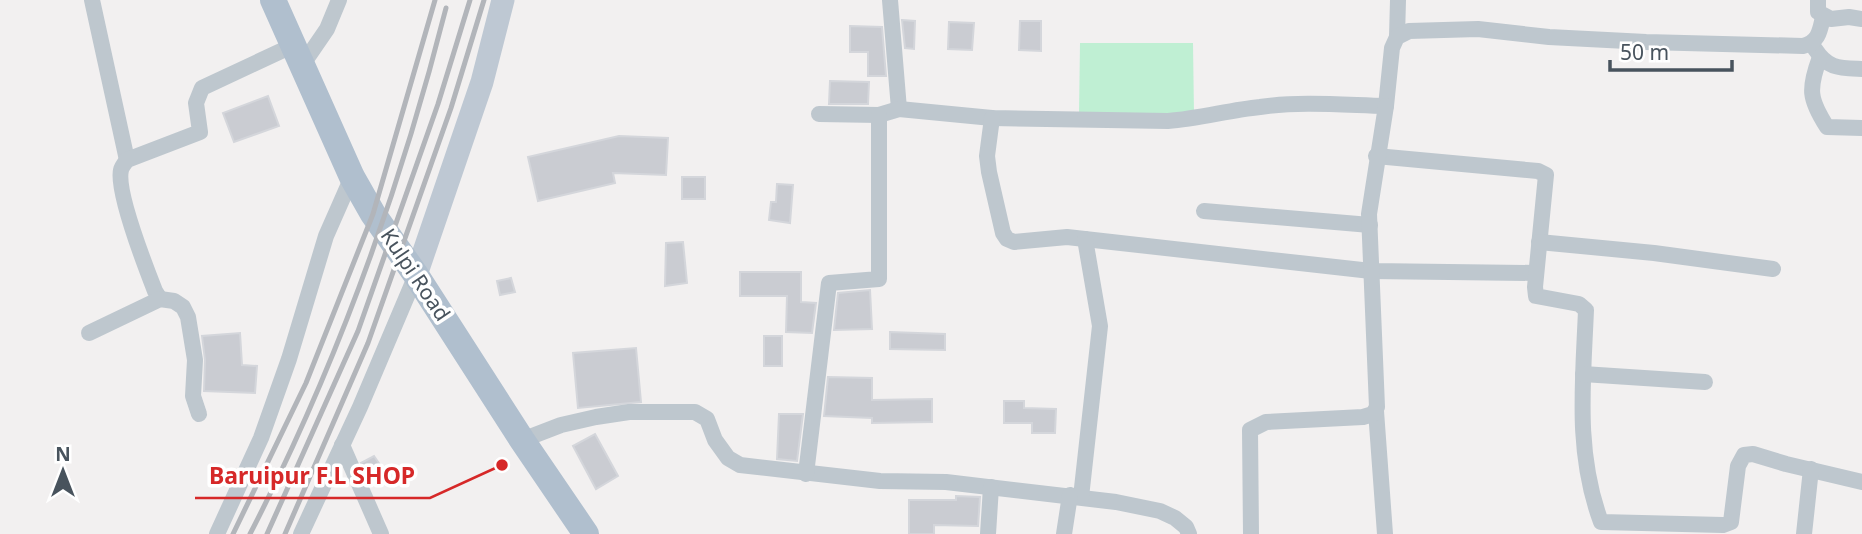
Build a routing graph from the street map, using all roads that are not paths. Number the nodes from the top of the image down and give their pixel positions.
1 (92, 0) edge
2 (273, 0) edge
3 (339, 0) edge
4 (503, 0) edge
5 (890, 0) edge
6 (1398, 0) edge
7 (1818, 0) edge
8 (1824, 17) junction
9 (1862, 19) edge
10 (1397, 37) junction
11 (1816, 50) junction
12 (299, 55) junction
13 (1862, 69) edge
14 (1385, 106) junction
15 (899, 109) junction
16 (819, 114) dead end
17 (879, 115) junction
18 (992, 118) junction
19 (1862, 128) edge
20 (1376, 156) junction
21 (127, 160) junction
22 (352, 177) junction
23 (1204, 211) dead end
24 (1370, 225) junction
25 (1086, 239) junction
26 (1539, 242) junction
27 (1773, 269) dead end
28 (1371, 271) junction
29 (1536, 273) junction
30 (416, 275) junction
31 (160, 299) junction
32 (89, 333) dead end
33 (1583, 374) junction
34 (1705, 382) dead end
35 (1376, 411) junction
36 (199, 414) dead end
37 (522, 440) junction
38 (342, 445) junction
39 (1811, 470) junction
40 (806, 474) junction
41 (1862, 482) edge
42 (991, 487) junction
43 (1075, 496) junction
44 (1602, 528) edge
45 (217, 534) edge
46 (301, 534) edge
47 (382, 534) edge
48 (586, 534) edge
49 (988, 534) edge
50 (1064, 534) edge
51 (1188, 534) edge
52 (1251, 534) edge
53 (1384, 534) edge
54 (1804, 534) edge

1 - 21 street
2 - 12 main road, Kulpi Road
3 - 12 street
4 - 30 main road
5 - 15 street
6 - 10 street
7 - 8 street
8 - 9 street
8 - 11 street
10 - 11 street
10 - 14 street
11 - 13 street
11 - 19 street
12 - 21 street
12 - 22 main road, Kulpi Road
14 - 18 street
14 - 20 street
15 - 17 street
15 - 18 street
16 - 17 street
17 - 40 street
18 - 25 street
20 - 24 street
20 - 26 street
21 - 31 street
22 - 30 main road, Kulpi Road
22 - 45 street
23 - 24 street
24 - 28 street
25 - 28 street
25 - 43 street
26 - 27 street
26 - 29 street
28 - 29 street
28 - 35 street
29 - 33 street
30 - 37 main road, Kulpi Road
30 - 38 street
31 - 32 street
31 - 36 street
33 - 34 street
33 - 44 street
35 - 52 street
35 - 53 street
37 - 40 street
37 - 48 main road, Kulpi Road
38 - 46 street
38 - 47 street
39 - 41 street
39 - 44 street
39 - 54 street
40 - 42 street
42 - 43 street
42 - 49 street
43 - 50 street
43 - 51 street

